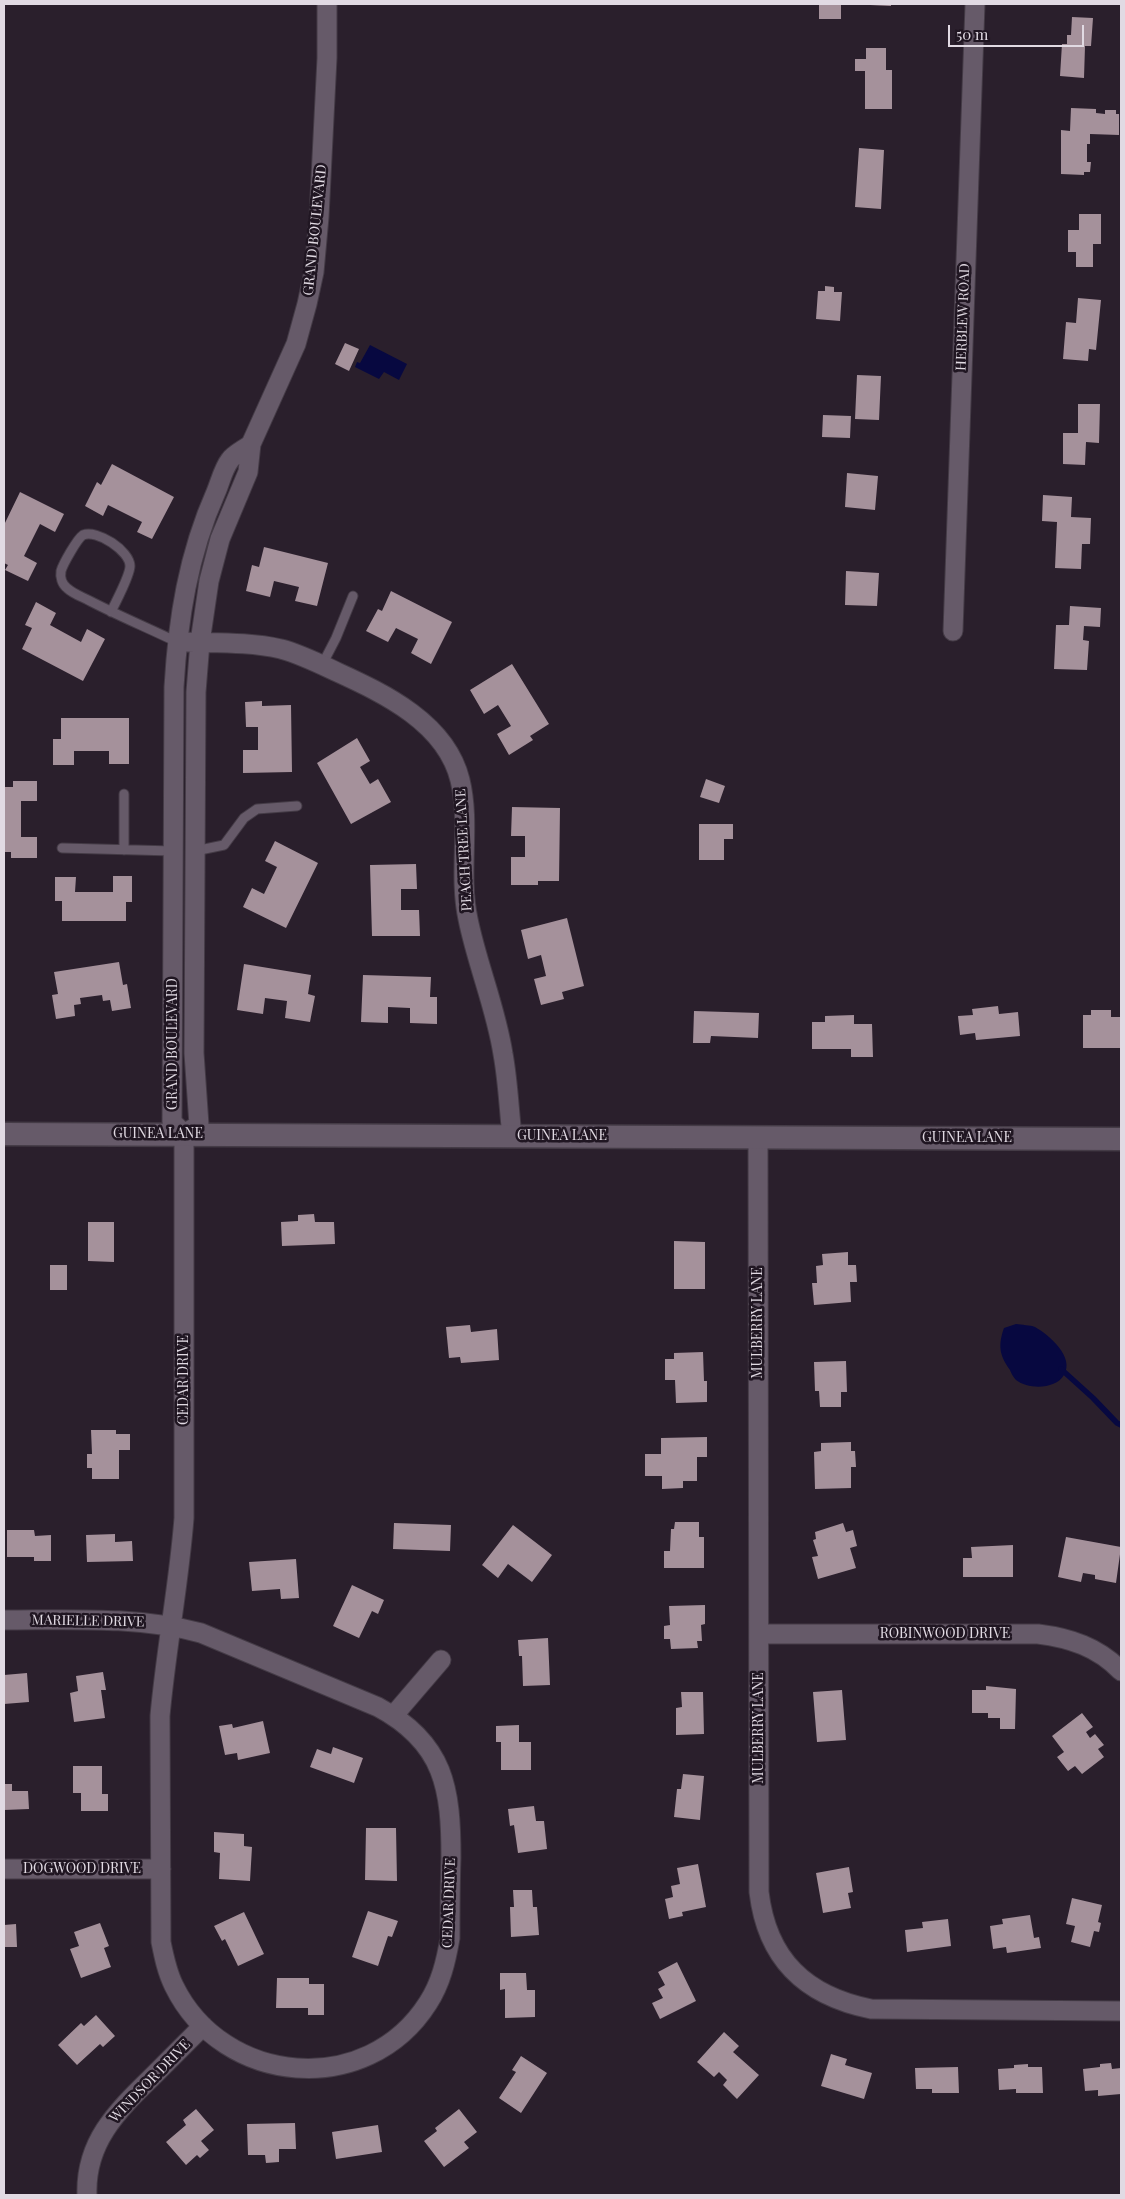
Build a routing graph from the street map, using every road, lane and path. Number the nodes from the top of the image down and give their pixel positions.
1 (327, 4) edge
2 (975, 4) edge
3 (251, 444) junction
4 (354, 596) dead end
5 (111, 612) junction
6 (953, 631) dead end
7 (177, 642) junction
8 (200, 642) junction
9 (322, 665) junction
10 (124, 794) dead end
11 (297, 806) dead end
12 (62, 848) dead end
13 (124, 850) junction
14 (172, 851) junction
15 (195, 851) junction
16 (173, 1029) junction
17 (194, 1029) junction
18 (4, 1134) edge
19 (184, 1134) junction
20 (512, 1136) junction
21 (758, 1138) junction
22 (1121, 1138) edge
23 (4, 1620) edge
24 (171, 1625) junction
25 (759, 1634) junction
26 (440, 1660) dead end
27 (1121, 1672) edge
28 (393, 1716) junction
29 (4, 1869) edge
30 (161, 1869) junction
31 (1121, 2011) edge
32 (203, 2026) junction
33 (87, 2195) edge

1 - 3 street, GRAND BOULEVARD
2 - 6 street, HERBLEW ROAD
3 - 7 street, GRAND BOULEVARD
3 - 8 street, GRAND BOULEVARD
4 - 9 lane
5 - 5 lane
5 - 7 lane
7 - 8 street, PEACH TREE LANE
7 - 14 street, GRAND BOULEVARD
8 - 9 street, PEACH TREE LANE
8 - 15 street, GRAND BOULEVARD
9 - 20 street, PEACH TREE LANE
10 - 13 lane
11 - 15 lane
12 - 13 lane
13 - 14 lane
14 - 15 street
14 - 16 street, GRAND BOULEVARD
15 - 17 street, GRAND BOULEVARD
16 - 17 street
16 - 19 street, GRAND BOULEVARD
17 - 19 street, GRAND BOULEVARD
18 - 19 street, GUINEA LANE
19 - 20 street, GUINEA LANE
19 - 24 street, CEDAR DRIVE
20 - 21 street, GUINEA LANE
21 - 22 street, GUINEA LANE
21 - 25 street, MULBERRY LANE
23 - 24 street, MARIELLE DRIVE
24 - 28 street, CEDAR DRIVE
24 - 30 street, CEDAR DRIVE
25 - 27 street, ROBINWOOD DRIVE
25 - 31 street, MULBERRY LANE
26 - 28 street
28 - 32 street, CEDAR DRIVE
29 - 30 street, DOGWOOD DRIVE
30 - 32 street, CEDAR DRIVE
32 - 33 street, WINDSOR DRIVE

